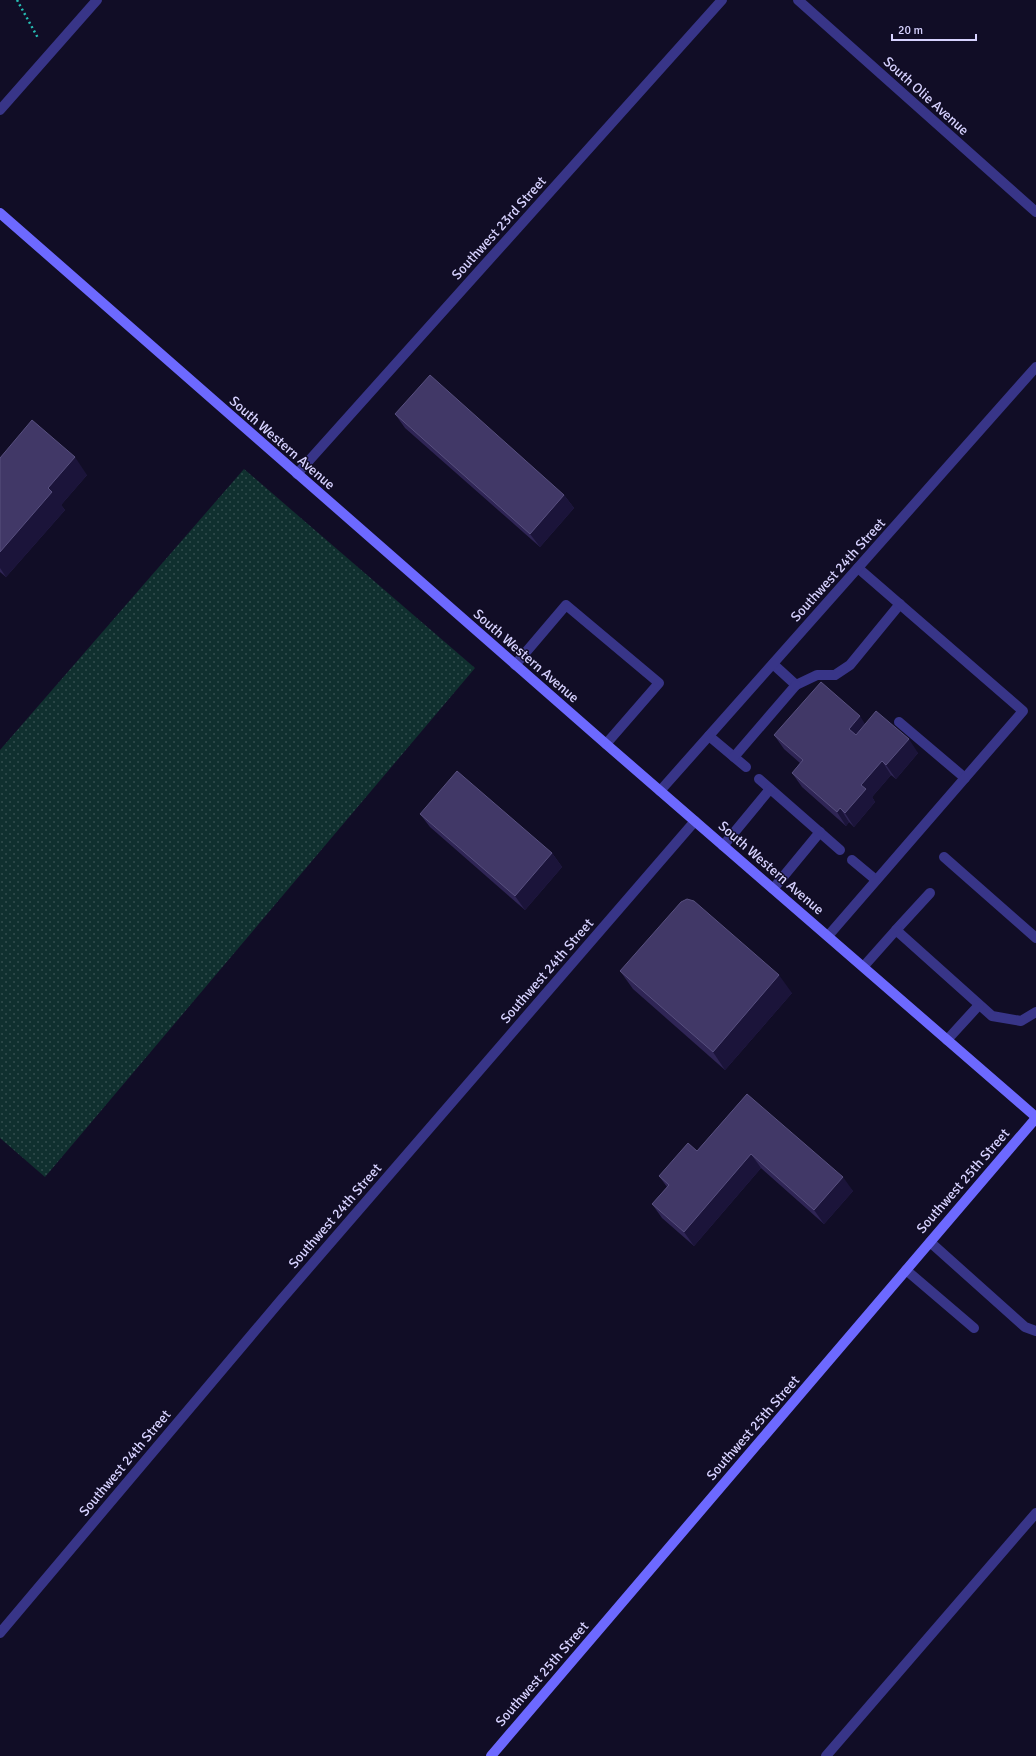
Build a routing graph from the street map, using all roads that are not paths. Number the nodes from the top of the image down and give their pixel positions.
1 (97, 0) edge
2 (722, 0) edge
3 (798, 0) edge
4 (0, 110) edge
5 (1036, 212) edge
6 (0, 213) edge
7 (1036, 367) edge
8 (297, 474) junction
9 (858, 568) junction
10 (900, 604) junction
11 (773, 664) junction
12 (515, 665) junction
13 (796, 685) junction
14 (899, 722) dead end
15 (709, 736) junction
16 (606, 744) junction
17 (734, 757) junction
18 (746, 767) dead end
19 (965, 778) junction
20 (760, 779) dead end
21 (770, 789) junction
22 (660, 791) junction
23 (695, 822) junction
24 (820, 832) junction
25 (723, 846) junction
26 (840, 850) dead end
27 (944, 857) dead end
28 (852, 860) dead end
29 (876, 880) junction
30 (773, 889) junction
31 (930, 893) dead end
32 (896, 930) junction
33 (828, 936) junction
34 (1036, 938) edge
35 (864, 966) junction
36 (980, 1005) junction
37 (1036, 1012) edge
38 (947, 1040) junction
39 (1036, 1117) edge
40 (930, 1242) junction
41 (906, 1270) junction
42 (974, 1328) dead end
43 (1036, 1331) edge
44 (1036, 1512) edge
45 (0, 1633) edge
46 (491, 1756) edge
47 (826, 1756) edge

1 - 4 street
2 - 8 street, Southwest 23rd Street
3 - 5 street, South Olie Avenue
6 - 8 main road, South Western Avenue
7 - 9 street, Southwest 24th Street
8 - 12 main road, South Western Avenue
9 - 10 street
9 - 11 street, Southwest 24th Street
10 - 13 street
10 - 19 street
11 - 13 street
11 - 15 street, Southwest 24th Street
12 - 16 main road, South Western Avenue
12 - 16 street
13 - 17 street
14 - 19 street
15 - 17 street
15 - 22 street, Southwest 24th Street
16 - 22 main road, South Western Avenue
17 - 18 street
19 - 29 street
20 - 21 street
21 - 24 street
21 - 25 street
22 - 23 main road, South Western Avenue
23 - 25 main road, South Western Avenue
23 - 45 street, Southwest 24th Street
24 - 26 street
24 - 30 street
25 - 30 main road, South Western Avenue
27 - 34 street
28 - 29 street
29 - 33 street
30 - 33 main road, South Western Avenue
31 - 32 street
32 - 35 street
32 - 36 street
33 - 35 main road, South Western Avenue
35 - 38 main road, South Western Avenue
36 - 37 street
36 - 38 street
38 - 39 main road, South Western Avenue
39 - 40 main road, Southwest 25th Street
40 - 41 main road, Southwest 25th Street
40 - 43 street
41 - 42 street
41 - 46 main road, Southwest 25th Street
44 - 47 street

